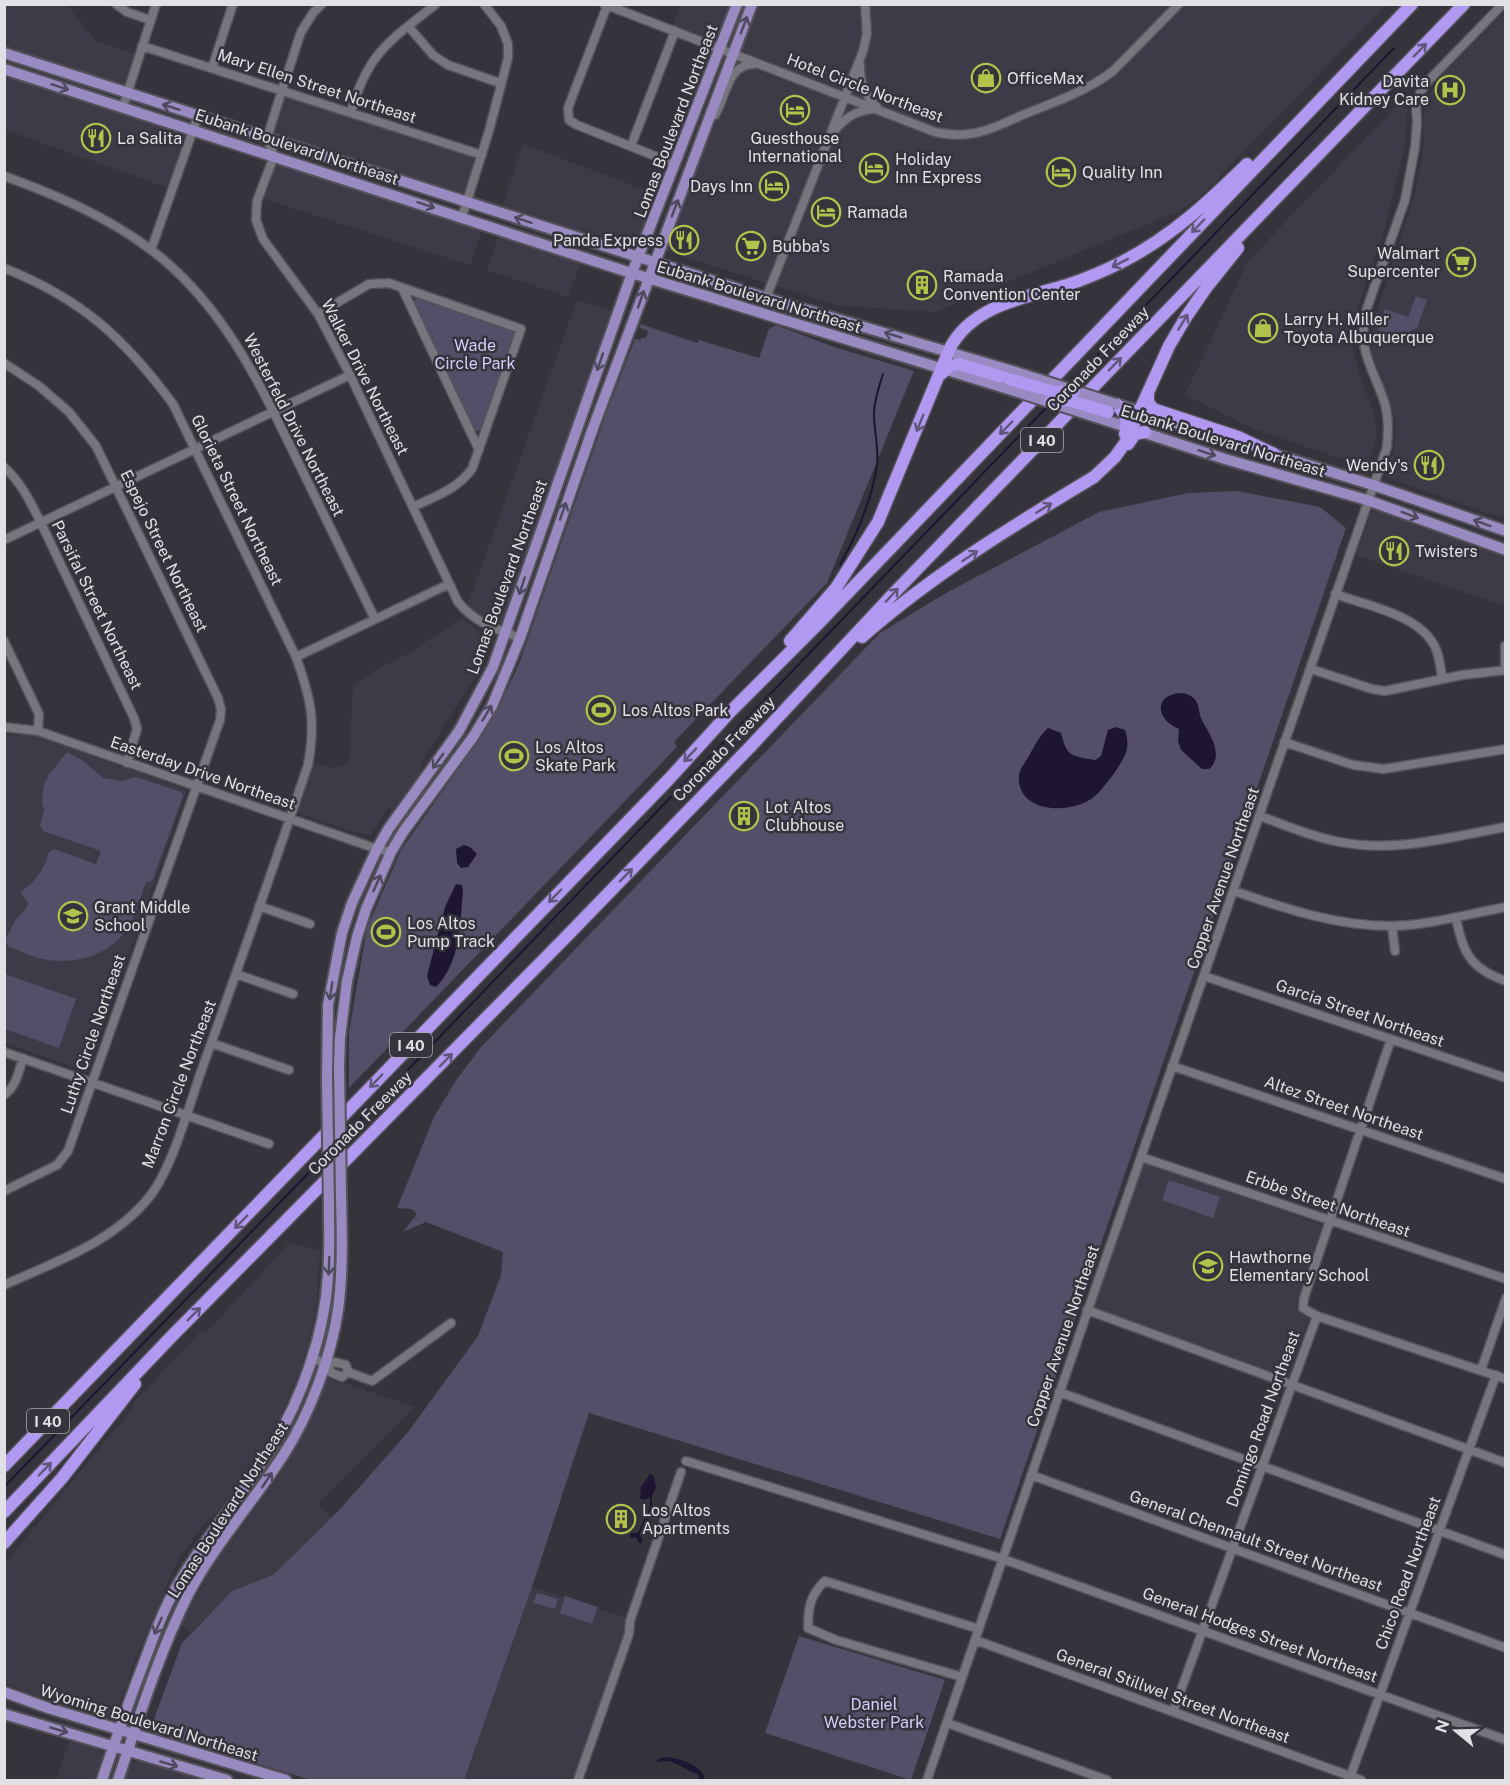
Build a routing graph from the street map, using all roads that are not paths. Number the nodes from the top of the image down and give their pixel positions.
1 (116, 4) edge
2 (156, 4) edge
3 (233, 4) edge
4 (322, 4) edge
5 (436, 4) edge
6 (484, 4) edge
7 (737, 4) edge
8 (752, 4) edge
9 (865, 4) edge
10 (1179, 4) edge
11 (1412, 4) edge
12 (1464, 4) edge
13 (1503, 4) edge
14 (605, 5) edge
15 (150, 20) junction
16 (409, 27) junction
17 (675, 32) junction
18 (142, 46) junction
19 (719, 49) junction
20 (4, 53) edge
21 (733, 54) junction
22 (860, 59) junction
23 (765, 66) junction
24 (212, 68) junction
25 (4, 69) edge
26 (500, 83) junction
27 (282, 90) junction
28 (128, 92) junction
29 (846, 96) junction
30 (123, 107) junction
31 (1312, 108) junction
32 (879, 110) junction
33 (351, 112) junction
34 (198, 116) junction
35 (705, 127) junction
36 (194, 130) junction
37 (831, 135) junction
38 (267, 138) junction
39 (1335, 138) junction
40 (631, 146) junction
41 (482, 155) junction
42 (274, 156) junction
43 (675, 164) junction
44 (372, 171) junction
45 (4, 177) edge
46 (367, 186) junction
47 (467, 201) junction
48 (462, 217) junction
49 (151, 250) junction
50 (638, 257) junction
51 (654, 262) junction
52 (4, 268) edge
53 (632, 273) junction
54 (648, 278) junction
55 (402, 288) junction
56 (766, 298) junction
57 (318, 314) junction
58 (766, 316) junction
59 (845, 320) junction
60 (947, 359) junction
61 (4, 363) edge
62 (350, 375) junction
63 (964, 375) joint
64 (1009, 379) junction
65 (1149, 388) junction
66 (1074, 391) joint
67 (1050, 402) joint
68 (584, 406) junction
69 (273, 410) junction
70 (1109, 412) junction
71 (1133, 423) junction
72 (196, 448) junction
73 (479, 450) junction
74 (1274, 454) junction
75 (581, 461) junction
76 (4, 467) edge
77 (1373, 485) junction
78 (116, 486) junction
79 (1367, 500) junction
80 (413, 507) junction
81 (41, 523) junction
82 (1506, 531) edge
83 (4, 540) edge
84 (1506, 550) edge
85 (449, 584) junction
86 (1335, 594) junction
87 (375, 619) junction
88 (506, 633) junction
89 (520, 638) junction
90 (4, 641) edge
91 (1504, 646) edge
92 (296, 657) junction
93 (1311, 669) junction
94 (1505, 670) edge
95 (1442, 679) junction
96 (730, 712) junction
97 (4, 727) edge
98 (38, 731) junction
99 (1284, 742) junction
100 (752, 745) junction
101 (1506, 749) edge
102 (127, 763) junction
103 (197, 786) junction
104 (1260, 816) junction
105 (290, 819) junction
106 (1506, 827) edge
107 (377, 849) junction
108 (392, 852) junction
109 (1234, 891) junction
110 (259, 906) junction
111 (1506, 907) edge
112 (1456, 917) junction
113 (310, 924) dead end
114 (1392, 926) junction
115 (1395, 951) dead end
116 (236, 974) junction
117 (1204, 976) junction
118 (1506, 981) edge
119 (293, 994) dead end
120 (1391, 1040) junction
121 (211, 1043) junction
122 (4, 1052) edge
123 (23, 1058) junction
124 (1172, 1066) junction
125 (289, 1070) dead end
126 (1506, 1078) edge
127 (92, 1082) junction
128 (4, 1095) edge
129 (185, 1115) junction
130 (1361, 1130) junction
131 (269, 1144) dead end
132 (1140, 1156) junction
133 (1506, 1179) edge
134 (4, 1191) edge
135 (1330, 1220) junction
136 (1506, 1279) edge
137 (4, 1286) edge
138 (1506, 1298) edge
139 (1087, 1310) junction
140 (1317, 1316) junction
141 (451, 1323) dead end
142 (172, 1336) junction
143 (312, 1357) junction
144 (326, 1365) junction
145 (1481, 1370) junction
146 (1496, 1375) junction
147 (91, 1376) junction
148 (1506, 1378) edge
149 (1292, 1384) junction
150 (1059, 1392) junction
151 (1469, 1450) junction
152 (4, 1454) edge
153 (686, 1461) dead end
154 (1506, 1463) edge
155 (4, 1466) edge
156 (1262, 1466) junction
157 (681, 1472) dead end
158 (1031, 1475) junction
159 (4, 1512) edge
160 (1439, 1531) junction
161 (4, 1543) edge
162 (1232, 1549) junction
163 (1506, 1555) edge
164 (1003, 1559) junction
165 (1410, 1613) junction
166 (979, 1629) junction
167 (1203, 1630) junction
168 (975, 1640) junction
169 (1506, 1647) edge
170 (962, 1677) junction
171 (4, 1692) edge
172 (1380, 1695) junction
173 (1173, 1712) junction
174 (4, 1714) edge
175 (947, 1723) junction
176 (119, 1730) junction
177 (134, 1735) junction
178 (1506, 1740) edge
179 (113, 1746) junction
180 (128, 1751) junction
181 (1350, 1779) edge
182 (102, 1780) edge
183 (118, 1780) edge
184 (227, 1780) edge
185 (286, 1780) edge
186 (578, 1780) edge
187 (927, 1780) edge
188 (1107, 1780) edge
189 (1361, 1780) edge

1 - 15 street
2 - 15 street
3 - 24 street
4 - 27 street
5 - 16 street
6 - 26 street
7 - 19 main road, Lomas Boulevard Northeast
21 -> 8 main road, Lomas Boulevard Northeast
9 - 22 street
10 - 32 street, Hotel Circle Northeast
11 - 31 highway, Coronado Freeway / I 40
39 -> 12 highway, Coronado Freeway / I 40
13 - 77 street, Copper Avenue Northeast
14 - 17 street, Hotel Circle Northeast
14 - 40 street
15 - 18 street
16 - 26 street
16 - 33 street
17 - 19 street, Hotel Circle Northeast
17 - 40 street
18 - 24 street, Mary Ellen Street Northeast
18 - 28 street
19 - 21 street, Hotel Circle Northeast
19 - 43 main road, Lomas Boulevard Northeast
20 - 28 main road, Eubank Boulevard Northeast
21 - 23 street, Hotel Circle Northeast
21 - 35 main road, Lomas Boulevard Northeast
22 - 29 street
22 - 32 street
23 - 29 street, Hotel Circle Northeast
23 - 35 street
24 - 27 street, Mary Ellen Street Northeast
25 -> 30 main road, Eubank Boulevard Northeast
26 - 41 street
27 - 33 street, Mary Ellen Street Northeast
27 - 38 street
28 - 30 street
34 -> 28 main road, Eubank Boulevard Northeast
29 - 32 street, Hotel Circle Northeast
29 - 37 street
30 - 36 main road, Eubank Boulevard Northeast
31 -> 60 highway
31 -> 96 highway, Coronado Freeway / I 40
32 - 37 street
33 - 41 street, Mary Ellen Street Northeast
34 - 36 street
34 - 38 main road, Eubank Boulevard Northeast
51 -> 35 main road, Lomas Boulevard Northeast
36 - 42 main road, Eubank Boulevard Northeast
36 - 49 street
37 - 56 street
38 - 42 street
38 - 44 main road, Eubank Boulevard Northeast
65 -> 39 highway
100 -> 39 highway, Coronado Freeway / I 40
40 - 43 street
41 - 47 street
42 - 46 main road, Eubank Boulevard Northeast
42 - 57 street, Walker Drive Northeast
43 - 50 main road, Lomas Boulevard Northeast
44 - 46 main road
44 - 47 main road, Eubank Boulevard Northeast
45 - 49 street, Westerfeld Drive Northeast
46 -> 48 main road, Eubank Boulevard Northeast
47 - 48 street
50 -> 47 main road, Eubank Boulevard Northeast
48 - 53 main road, Eubank Boulevard Northeast
49 - 69 street, Westerfeld Drive Northeast
50 - 51 main road, Eubank Boulevard Northeast
50 - 53 main road, Lomas Boulevard Northeast
51 - 54 main road, Lomas Boulevard Northeast
51 - 56 main road, Eubank Boulevard Northeast
52 - 72 street, Glorieta Street Northeast
53 - 54 main road, Eubank Boulevard Northeast
53 -> 68 main road, Lomas Boulevard Northeast
54 - 58 main road, Eubank Boulevard Northeast
75 -> 54 main road, Lomas Boulevard Northeast
55 - 57 street
55 - 73 street
55 - 73 street
56 - 59 main road, Eubank Boulevard Northeast
57 - 62 street, Walker Drive Northeast
58 - 59 main road
58 - 60 main road, Eubank Boulevard Northeast
60 -> 59 main road, Eubank Boulevard Northeast
60 - 63 highway
60 - 64 highway
60 -> 96 highway
61 - 78 street, Espejo Street Northeast
62 - 69 street
62 - 80 street, Walker Drive Northeast
63 - 64 main road
64 - 66 highway, bridge
64 - 67 main road, bridge
65 - 71 highway
65 - 74 highway
66 - 70 main road, Eubank Boulevard Northeast, bridge
67 - 70 highway, bridge
68 - 75 main road
68 -> 88 main road, Lomas Boulevard Northeast
69 - 72 street
69 - 87 street, Westerfeld Drive Northeast
70 - 71 highway
71 - 74 main road, Eubank Boulevard Northeast
71 -> 79 main road, Eubank Boulevard Northeast
100 -> 71 highway
72 - 78 street
72 - 92 street, Glorieta Street Northeast
73 - 80 street
74 - 77 main road, Eubank Boulevard Northeast
89 -> 75 main road, Lomas Boulevard Northeast
76 - 81 street, Parsifal Street Northeast
77 - 79 street, Copper Avenue Northeast
82 -> 77 main road, Eubank Boulevard Northeast
78 - 81 street
78 - 103 street, Espejo Street Northeast
79 -> 84 main road, Eubank Boulevard Northeast
79 - 86 street, Copper Avenue Northeast
80 - 85 street, Walker Drive Northeast
81 - 83 street
81 - 102 street, Parsifal Street Northeast
85 - 87 street
85 - 88 street, Walker Drive Northeast
86 - 93 street, Copper Avenue Northeast
86 - 95 street
87 - 92 street
88 - 89 street, Walker Drive Northeast
88 -> 107 main road, Lomas Boulevard Northeast
108 -> 89 main road, Lomas Boulevard Northeast
90 - 98 street
91 - 94 street
92 - 105 street, Glorieta Street Northeast
93 - 95 street
93 - 99 street, Copper Avenue Northeast
94 - 95 street
96 -> 147 highway, Coronado Freeway / I 40
97 - 98 street, Easterday Drive Northeast
98 - 102 street, Easterday Drive Northeast
99 - 101 street
99 - 104 street, Copper Avenue Northeast
142 -> 100 highway, Coronado Freeway / I 40
102 - 103 street, Easterday Drive Northeast
103 - 105 street, Easterday Drive Northeast
103 - 127 street, Luthy Circle Northeast
104 - 106 street
104 - 109 street, Copper Avenue Northeast
105 - 107 street, Easterday Drive Northeast
105 - 110 street, Marron Circle Northeast
107 - 108 street, Easterday Drive Northeast
107 -> 143 main road, Lomas Boulevard Northeast, bridge
144 -> 108 main road, Lomas Boulevard Northeast, bridge
109 - 114 street
109 - 117 street, Copper Avenue Northeast
110 - 113 street
110 - 116 street, Marron Circle Northeast
111 - 112 street
112 - 114 street
112 - 118 street
114 - 115 street
116 - 119 street
116 - 121 street, Marron Circle Northeast
117 - 120 street, Garcia Street Northeast
117 - 124 street, Copper Avenue Northeast
120 - 126 street, Garcia Street Northeast
120 - 130 street, Domingo Road Northeast
121 - 125 street
121 - 129 street, Marron Circle Northeast
122 - 123 street
123 - 127 street
123 - 128 street
124 - 130 street, Altez Street Northeast
124 - 132 street, Copper Avenue Northeast
127 - 129 street
127 - 134 street, Luthy Circle Northeast
129 - 131 street
129 - 137 street, Marron Circle Northeast
130 - 133 street, Altez Street Northeast
130 - 135 street, Domingo Road Northeast
132 - 135 street, Erbbe Street Northeast
132 - 139 street, Copper Avenue Northeast
135 - 136 street, Erbbe Street Northeast
135 - 140 street, Domingo Road Northeast
138 - 145 street
139 - 149 street
139 - 150 street, Copper Avenue Northeast
140 - 145 street
140 - 149 street, Domingo Road Northeast
141 - 144 street
159 -> 142 highway, Coronado Freeway / I 40
142 - 161 highway
143 - 144 street
143 -> 176 main road, Lomas Boulevard Northeast
177 -> 144 main road, Lomas Boulevard Northeast
145 - 146 street
146 - 148 street
146 - 151 street, Chico Road Northeast
147 - 152 highway
147 - 155 highway, Coronado Freeway / I 40
149 - 151 street
149 - 156 street, Domingo Road Northeast
150 - 156 street
150 - 158 street, Copper Avenue Northeast
151 - 154 street
151 - 160 street, Chico Road Northeast
153 - 164 street, General Hodges Street Northeast
156 - 160 street
156 - 162 street, Domingo Road Northeast
157 - 186 street
158 - 162 street, General Chennault Street Northeast
158 - 164 street, Copper Avenue Northeast
160 - 163 street
160 - 165 street, Chico Road Northeast
162 - 165 street, General Chennault Street Northeast
162 - 167 street, Domingo Road Northeast
164 - 166 street, Copper Avenue Northeast
164 - 167 street, General Hodges Street Northeast
165 - 169 street, General Chennault Street Northeast
165 - 172 street, Chico Road Northeast
166 - 168 street, Copper Avenue Northeast
166 - 170 street
167 - 172 street, General Hodges Street Northeast
167 - 173 street, Domingo Road Northeast
168 - 170 street, Copper Avenue Northeast
168 - 173 street, General Stillwel Street Northeast
170 - 175 street, Copper Avenue Northeast
171 - 176 main road, Wyoming Boulevard Northeast
172 - 178 street, General Hodges Street Northeast
172 - 181 street, Chico Road Northeast
173 - 181 street, General Stillwel Street Northeast
174 -> 179 main road, Wyoming Boulevard Northeast
175 - 187 street, Copper Avenue Northeast
175 - 188 street
176 - 177 main road, Wyoming Boulevard Northeast
176 - 179 main road, Lomas Boulevard Northeast
177 - 180 main road, Lomas Boulevard Northeast
177 - 185 main road, Wyoming Boulevard Northeast
179 - 180 main road, Wyoming Boulevard Northeast
179 - 182 main road, Lomas Boulevard Northeast
180 - 183 main road, Lomas Boulevard Northeast
180 -> 184 main road, Wyoming Boulevard Northeast
181 - 189 street, General Stillwel Street Northeast

